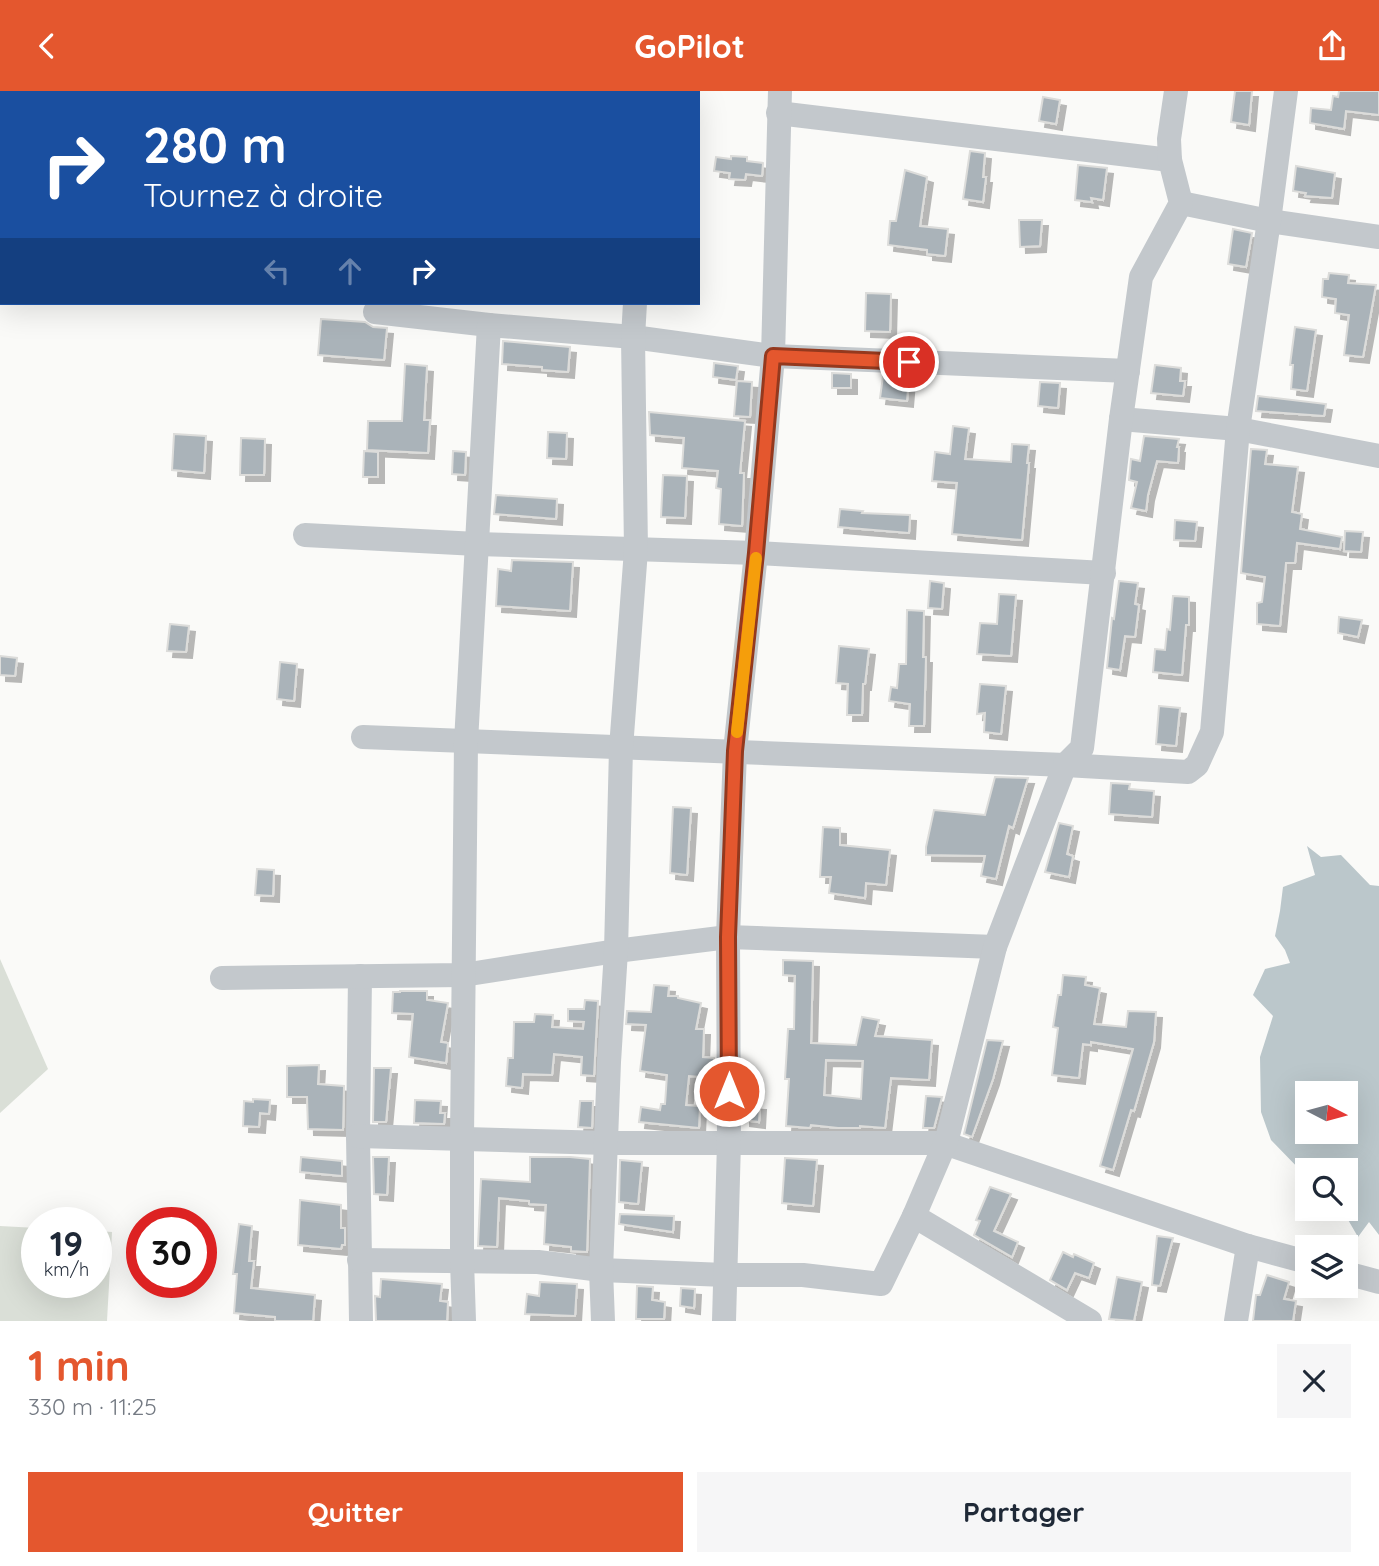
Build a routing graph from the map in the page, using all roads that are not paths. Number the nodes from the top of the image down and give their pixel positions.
1 (1176, 91) edge
2 (1286, 91) edge
3 (779, 102) edge
4 (1170, 160) junction
5 (1181, 203) junction
6 (1269, 221) junction
7 (1379, 237) edge
8 (635, 305) edge
9 (375, 312) dead end
10 (489, 325) junction
11 (634, 337) junction
12 (773, 356) junction
13 (1128, 371) junction
14 (1121, 419) junction
15 (1238, 429) junction
16 (1379, 456) edge
17 (304, 535) dead end
18 (477, 544) junction
19 (636, 549) junction
20 (756, 553) junction
21 (1104, 573) junction
22 (363, 737) dead end
23 (466, 742) junction
24 (621, 748) junction
25 (735, 751) junction
26 (1065, 765) junction
27 (728, 937) junction
28 (995, 947) junction
29 (616, 951) junction
30 (463, 975) junction
31 (360, 976) junction
32 (222, 978) dead end
33 (358, 1136) junction
34 (462, 1138) junction
35 (729, 1142) junction
36 (607, 1143) junction
37 (944, 1143) junction
38 (914, 1216) junction
39 (1248, 1246) junction
40 (1295, 1259) edge
41 (359, 1260) junction
42 (462, 1261) junction
43 (601, 1270) junction
44 (725, 1275) junction
45 (1358, 1276) edge
46 (1379, 1282) edge
47 (361, 1321) edge
48 (464, 1321) edge
49 (603, 1321) edge
50 (724, 1321) edge
51 (1090, 1321) edge
52 (1236, 1321) edge

1 - 4 street
2 - 6 street
3 - 4 street
3 - 12 street
4 - 5 street
5 - 6 street
5 - 13 street
6 - 7 street
6 - 15 street
8 - 11 street
9 - 10 street
10 - 11 street
10 - 18 street
11 - 12 street
11 - 19 street
12 - 13 street
12 - 20 street
13 - 14 street
14 - 15 street
14 - 21 street
15 - 16 street
15 - 26 street
17 - 18 street
18 - 19 street
18 - 23 street
19 - 20 street
19 - 24 street
20 - 21 street
20 - 25 street
21 - 26 street
22 - 23 street
23 - 24 street
23 - 30 street
24 - 25 street
24 - 29 street
25 - 26 street
25 - 27 street
26 - 28 street
27 - 28 street
27 - 29 street
27 - 35 street
28 - 37 street
29 - 30 street
29 - 36 street
30 - 31 street
30 - 34 street
31 - 32 street
31 - 33 street
33 - 34 street
33 - 41 street
34 - 36 street
34 - 42 street
35 - 36 street
35 - 37 street
35 - 44 street
36 - 43 street
37 - 38 street
37 - 39 street
38 - 44 street
38 - 51 street
39 - 40 street
39 - 52 street
41 - 42 street
41 - 47 street
42 - 43 street
42 - 48 street
43 - 44 street
43 - 49 street
44 - 50 street
45 - 46 street

